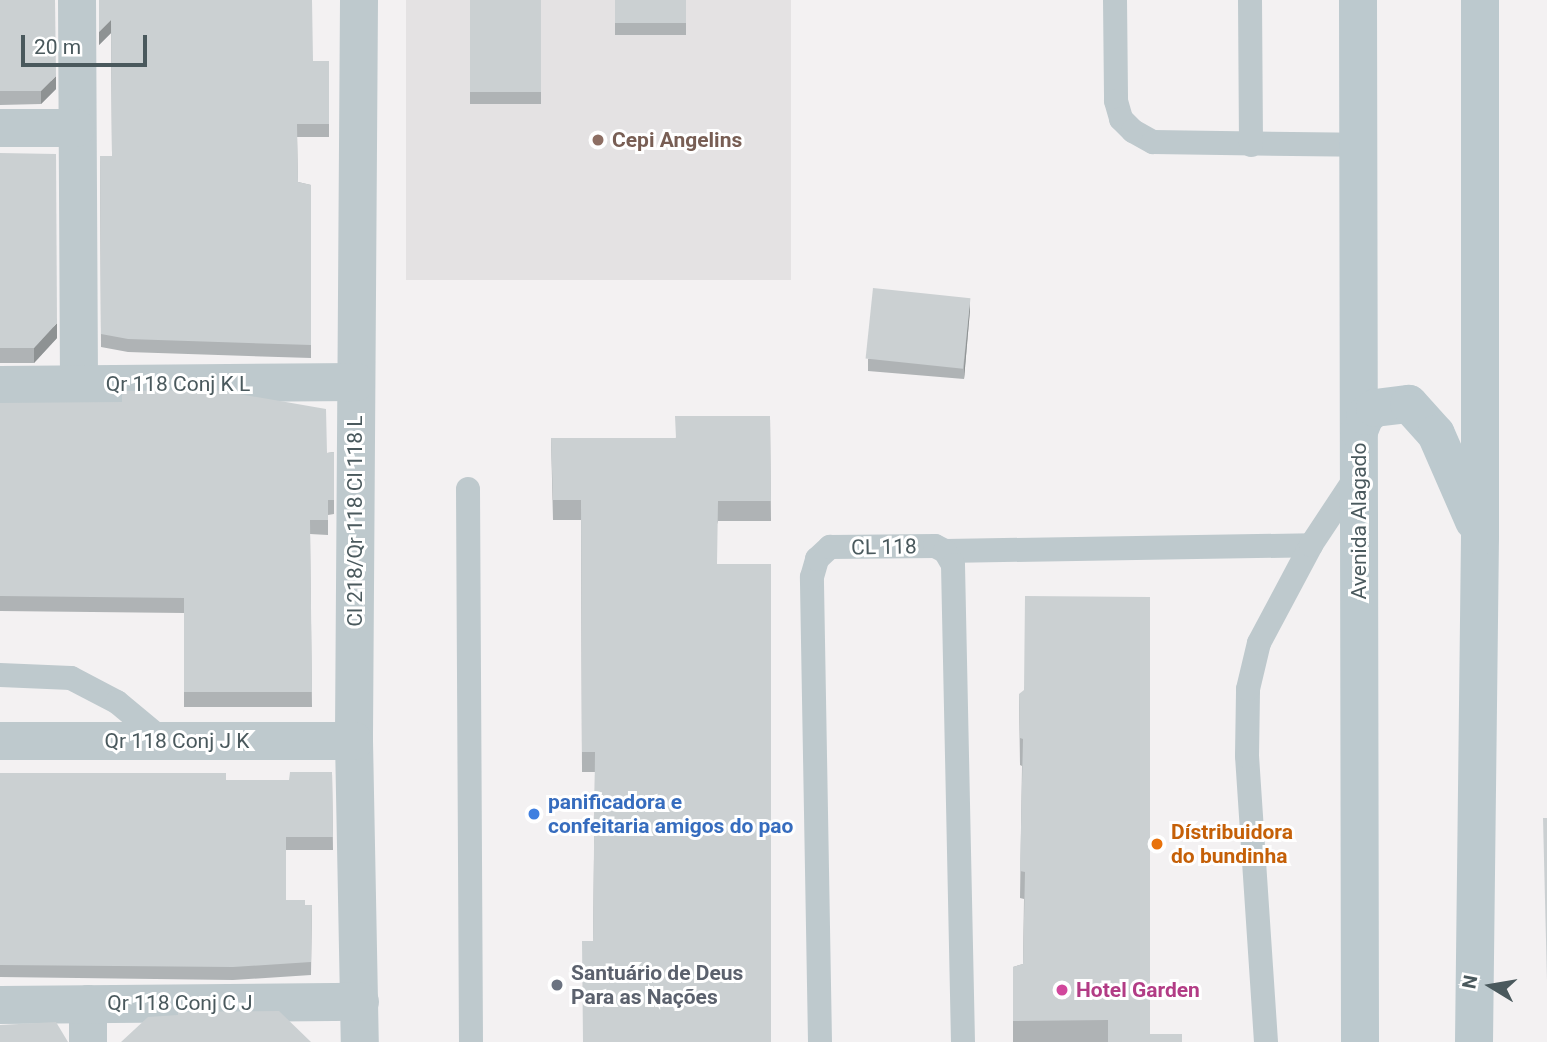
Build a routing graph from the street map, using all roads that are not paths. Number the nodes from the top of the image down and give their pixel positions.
1 (77, 0) edge
2 (359, 0) edge
3 (1115, 0) edge
4 (1250, 0) edge
5 (1358, 0) edge
6 (1480, 0) edge
7 (0, 128) edge
8 (76, 128) junction
9 (1251, 145) junction
10 (1357, 145) junction
11 (356, 382) junction
12 (79, 384) junction
13 (0, 385) edge
14 (1359, 431) junction
15 (1360, 470) junction
16 (468, 489) dead end
17 (1480, 536) junction
18 (1311, 545) junction
19 (945, 551) junction
20 (0, 675) edge
21 (0, 741) edge
22 (163, 741) junction
23 (354, 741) junction
24 (360, 1002) junction
25 (88, 1004) junction
26 (0, 1005) edge
27 (88, 1042) edge
28 (360, 1042) edge
29 (471, 1042) edge
30 (820, 1042) edge
31 (963, 1042) edge
32 (1266, 1042) edge
33 (1360, 1042) edge
34 (1474, 1042) edge

1 - 8 street
2 - 11 street, Cl 218/Qr 118 Cl 118 L
3 - 9 lane
4 - 9 lane
5 - 10 main road, Avenida Alagado
6 - 17 main road
7 - 8 street
8 - 12 street
9 - 10 lane
10 - 14 main road, Avenida Alagado
11 - 12 street, Qr 118 Conj K L
11 - 23 street, Cl 218/Qr 118 Cl 118 L
12 - 13 street, Qr 118 Conj K L
14 - 15 main road, Avenida Alagado
14 - 17 main road
15 - 18 lane
15 - 33 main road, Avenida Alagado
16 - 29 lane
17 - 34 main road
18 - 19 lane
18 - 32 lane
19 - 30 lane, CL 118
19 - 31 lane, CL 118
20 - 22 lane
21 - 22 street, Qr 118 Conj J K
22 - 23 street, Qr 118 Conj J K
23 - 24 street, Cl 218/Qr 118 Cl 118 L
24 - 25 street, Qr 118 Conj C J
24 - 28 street, Cl 218/Qr 118 Cl 118 L
25 - 26 street, Qr 118 Conj C J
25 - 27 street

